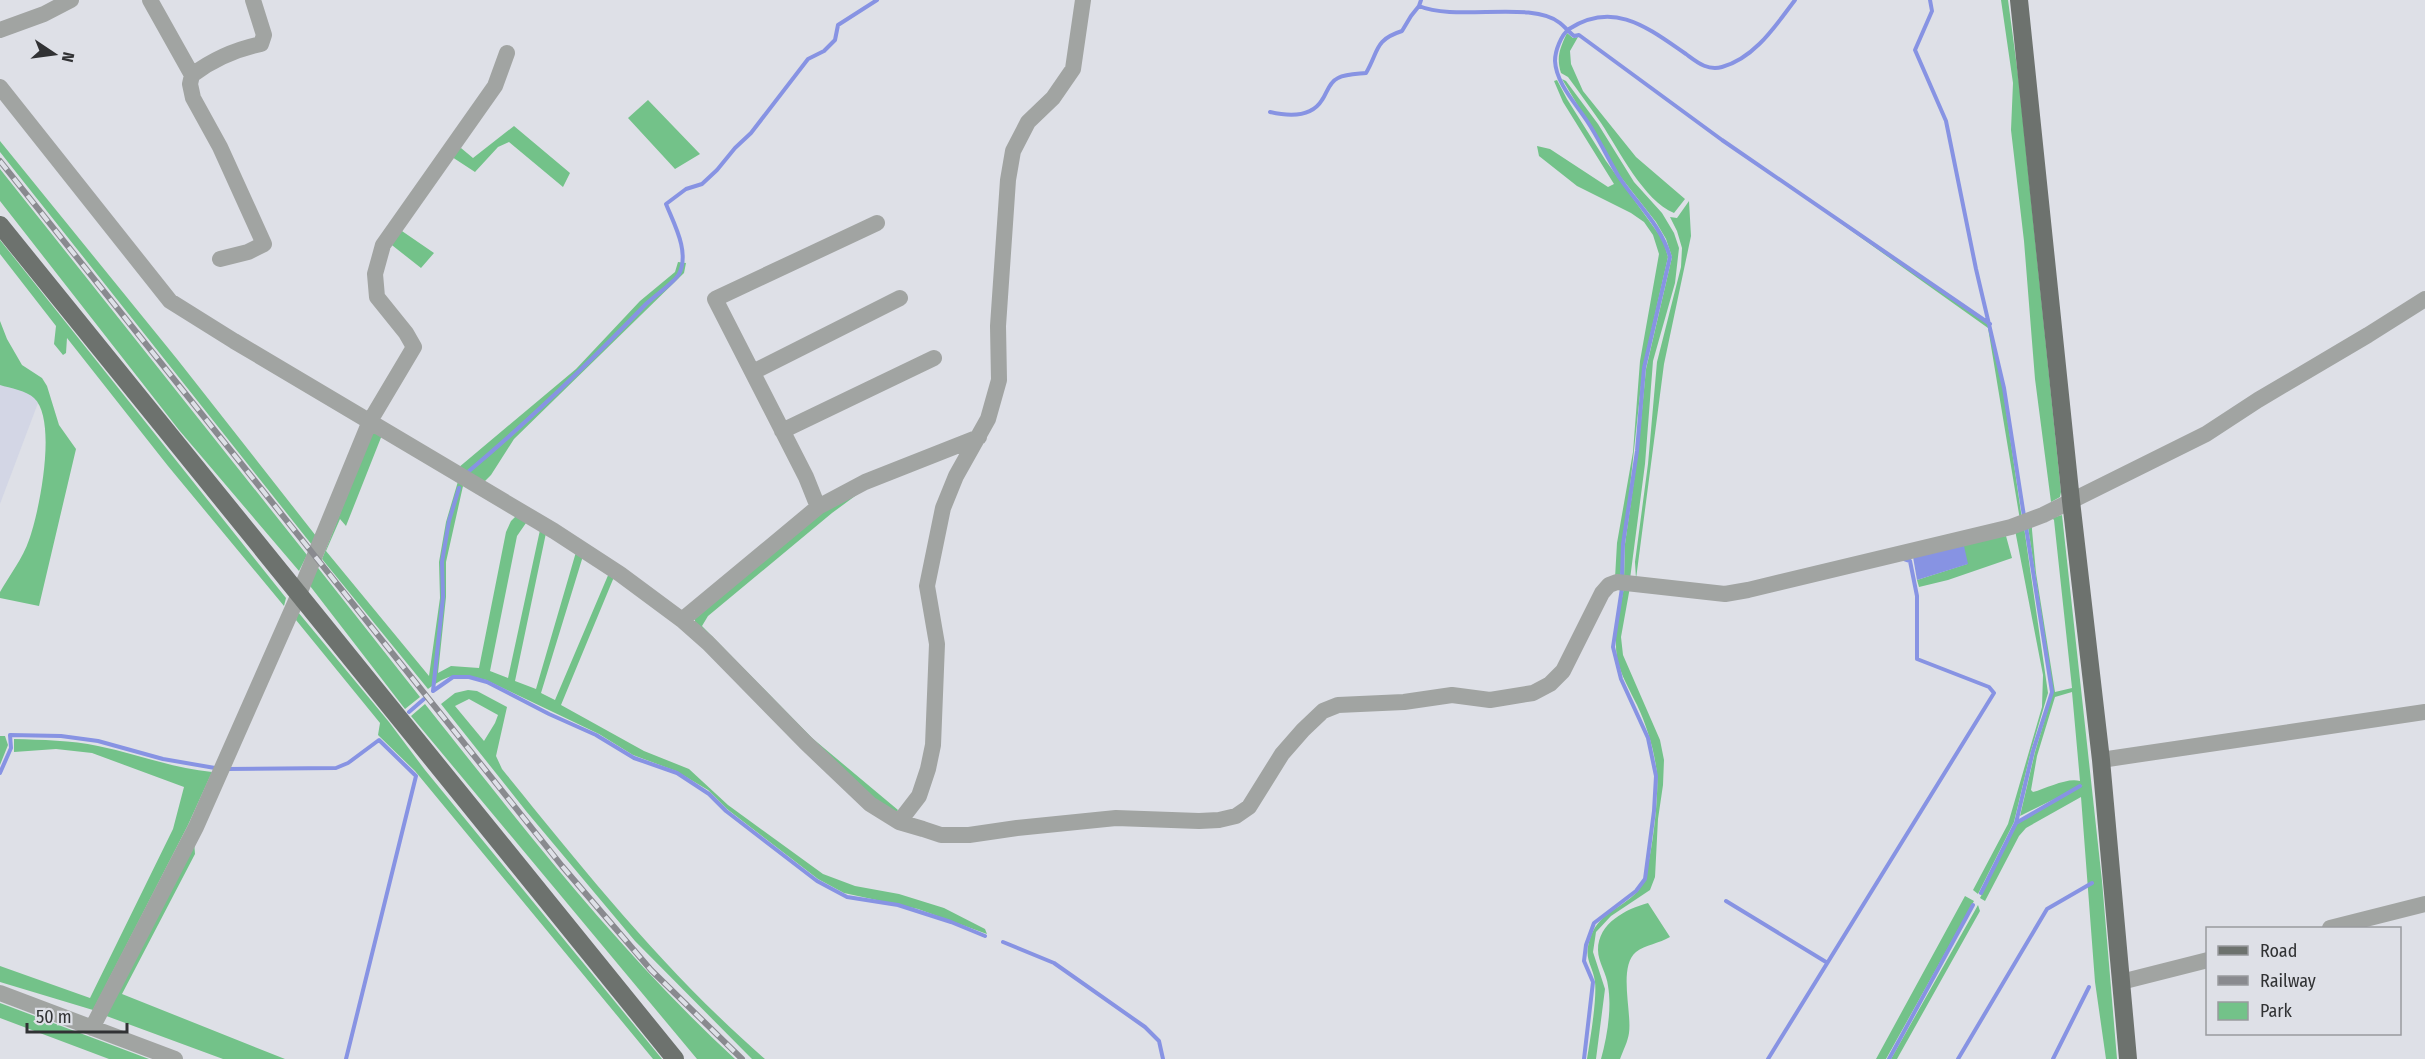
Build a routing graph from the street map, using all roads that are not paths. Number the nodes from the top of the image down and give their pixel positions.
1 (71, 0) edge
2 (150, 0) edge
3 (253, 0) edge
4 (1083, 0) edge
5 (2019, 0) edge
6 (0, 30) edge
7 (507, 53) dead end
8 (192, 75) junction
9 (0, 87) edge
10 (877, 223) dead end
11 (0, 225) edge
12 (220, 259) dead end
13 (900, 298) dead end
14 (2425, 299) edge
15 (934, 358) dead end
16 (753, 372) junction
17 (370, 421) junction
18 (782, 431) junction
19 (979, 437) junction
20 (2071, 501) junction
21 (818, 507) junction
22 (299, 594) junction
23 (682, 620) junction
24 (2425, 712) edge
25 (2101, 760) junction
26 (899, 822) junction
27 (2425, 904) edge
28 (2334, 927) edge
29 (2206, 961) edge
30 (2121, 982) junction
31 (0, 993) edge
32 (92, 1028) junction
33 (175, 1059) edge
34 (675, 1059) edge
35 (2128, 1059) edge

1 - 6 street
2 - 8 street
3 - 8 street
4 - 19 street
5 - 20 main road
7 - 17 street
8 - 12 street
9 - 17 street
10 - 16 street
11 - 22 main road
13 - 16 street
14 - 20 street
15 - 18 street
16 - 18 street
17 - 22 street
17 - 23 street
18 - 21 street
19 - 21 street
19 - 26 street
20 - 25 main road
20 - 26 street
21 - 23 street
22 - 32 street
22 - 34 main road
23 - 26 street
24 - 25 street
25 - 30 main road
27 - 28 street
29 - 30 street
30 - 35 main road
31 - 32 street
32 - 33 street

